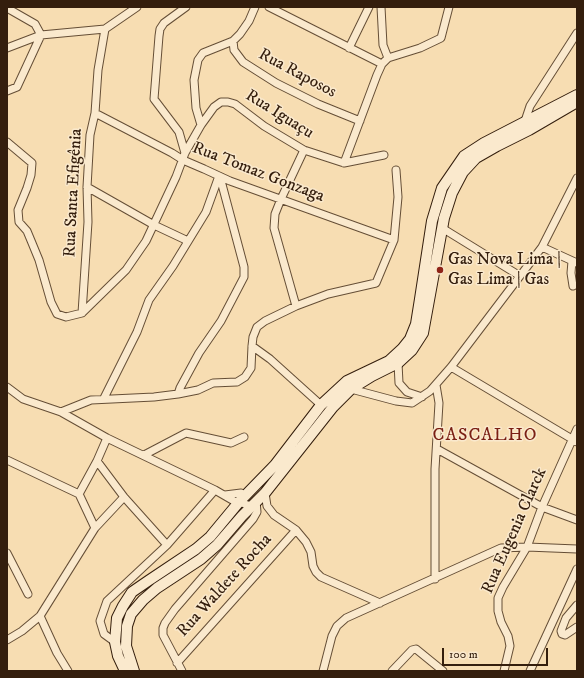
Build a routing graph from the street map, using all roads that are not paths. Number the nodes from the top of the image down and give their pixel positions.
1 (136, 7) edge
2 (186, 7) edge
3 (254, 7) edge
4 (269, 7) edge
5 (369, 7) edge
6 (381, 7) edge
7 (449, 7) edge
8 (7, 8) edge
9 (105, 28) junction
10 (577, 33) edge
11 (41, 35) junction
12 (233, 41) junction
13 (7, 48) edge
14 (349, 48) junction
15 (388, 58) junction
16 (382, 64) junction
17 (7, 91) edge
18 (577, 95) edge
19 (576, 106) edge
20 (95, 113) junction
21 (525, 121) junction
22 (360, 122) junction
23 (201, 125) junction
24 (7, 142) edge
25 (304, 150) junction
26 (185, 153) junction
27 (384, 155) dead end
28 (183, 160) junction
29 (344, 163) junction
30 (396, 170) dead end
31 (220, 176) junction
32 (577, 178) edge
33 (87, 187) junction
34 (281, 198) junction
35 (154, 225) junction
36 (442, 228) junction
37 (394, 240) junction
38 (188, 241) junction
39 (542, 247) junction
40 (575, 262) edge
41 (520, 276) junction
42 (573, 286) dead end
43 (296, 306) junction
44 (82, 313) junction
45 (252, 346) junction
46 (398, 363) junction
47 (451, 367) junction
48 (436, 385) junction
49 (7, 387) edge
50 (351, 389) junction
51 (178, 394) junction
52 (422, 397) junction
53 (104, 398) junction
54 (321, 405) junction
55 (61, 412) junction
56 (577, 429) edge
57 (244, 437) dead end
58 (107, 438) junction
59 (575, 440) edge
60 (437, 449) junction
61 (144, 456) junction
62 (7, 460) edge
63 (97, 461) junction
64 (263, 476) junction
65 (276, 478) junction
66 (215, 490) junction
67 (265, 492) junction
68 (79, 494) junction
69 (124, 497) junction
70 (240, 498) junction
71 (254, 504) junction
72 (542, 507) junction
73 (577, 520) edge
74 (95, 528) junction
75 (296, 530) junction
76 (167, 545) junction
77 (527, 547) junction
78 (577, 549) edge
79 (7, 553) edge
80 (577, 568) edge
81 (435, 579) junction
82 (28, 594) dead end
83 (380, 603) junction
84 (577, 605) edge
85 (40, 616) junction
86 (577, 627) edge
87 (7, 640) edge
88 (115, 642) junction
89 (177, 663) junction
90 (68, 671) edge
91 (125, 671) edge
92 (134, 671) edge
93 (182, 671) edge
94 (323, 671) edge
95 (392, 671) edge
96 (443, 671) edge
97 (504, 671) edge
98 (530, 671) edge

1 - 9 street
2 - 26 street
3 - 12 street
4 - 14 street
5 - 14 street
6 - 15 street
7 - 15 street
8 - 11 street
9 - 11 street
9 - 20 street, Rua Santa Efigênia
10 - 21 street
11 - 13 street
11 - 17 street
12 - 22 street, Rua Raposos
12 - 23 street
14 - 16 street
15 - 16 street
16 - 22 street
18 - 21 main road
19 - 36 main road
20 - 28 street, Rua Tomaz Gonzaga
20 - 33 street, Rua Santa Efigênia
21 - 54 main road
22 - 29 street
23 - 25 street, Rua Iguaçu
23 - 26 street, Rua Iguaçu
24 - 44 street
25 - 29 street, Rua Iguaçu
25 - 34 street
26 - 28 street, Rua Iguaçu
27 - 29 street
28 - 31 street, Rua Tomaz Gonzaga
28 - 35 street, Rua Iguaçu
30 - 37 street
31 - 34 street, Rua Tomaz Gonzaga
31 - 38 street
31 - 51 street
32 - 39 street
33 - 35 street
33 - 44 street, Rua Santa Efigênia
34 - 37 street, Rua Tomaz Gonzaga
34 - 43 street
35 - 38 street
35 - 44 street, Rua Iguaçu
36 - 41 street
36 - 46 main road
37 - 43 street
38 - 53 street
39 - 40 street
39 - 41 street
40 - 42 street
41 - 47 street
43 - 45 street
45 - 51 street
45 - 54 street
46 - 50 main road
46 - 52 street
47 - 48 street
47 - 59 street
48 - 52 street
48 - 60 street
49 - 55 street
50 - 52 street
50 - 65 main road
51 - 53 street
53 - 55 street
54 - 64 main road
55 - 58 street
56 - 59 street, Rua Eugenia Clarck
57 - 61 street
58 - 61 street
58 - 63 street
59 - 72 street, Rua Eugenia Clarck
60 - 72 street
60 - 81 street
61 - 66 street
62 - 68 street
63 - 68 street
63 - 69 street
64 - 65 street
64 - 70 main road
65 - 67 main road
66 - 70 street
66 - 76 street
67 - 71 main road
67 - 75 street
68 - 74 street
69 - 74 street
69 - 76 street
70 - 71 street
70 - 88 main road
71 - 89 street
71 - 92 main road
72 - 73 street
72 - 77 street, Rua Eugenia Clarck
74 - 85 street
75 - 83 street
75 - 89 street, Rua Waldete Rocha
76 - 88 street
77 - 78 street
77 - 81 street
77 - 97 street, Rua Eugenia Clarck
79 - 82 street
80 - 98 street
81 - 83 street
83 - 94 street
84 - 86 street
85 - 87 street
85 - 90 street
88 - 91 main road
89 - 93 street
95 - 96 street

